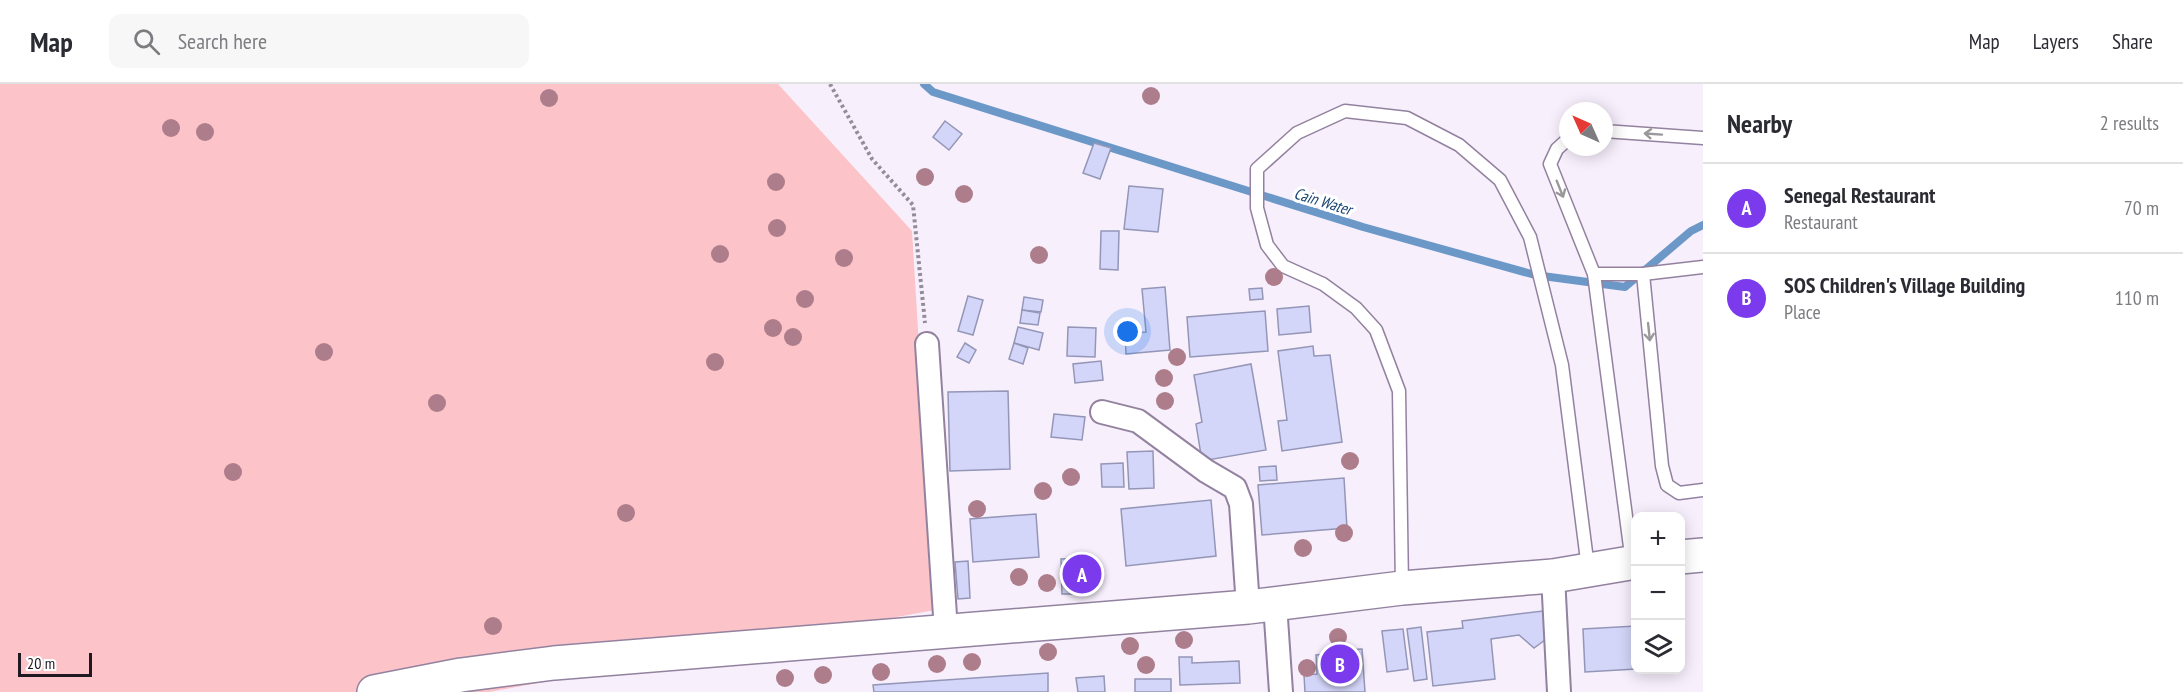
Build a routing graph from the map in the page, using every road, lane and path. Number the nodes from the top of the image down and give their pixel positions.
1 (830, 84) edge
2 (1613, 132) edge
3 (1703, 138) edge
4 (1559, 146) edge
5 (1703, 267) edge
6 (1594, 274) junction
7 (1643, 274) junction
8 (927, 344) joint
9 (1102, 412) dead end
10 (1703, 490) edge
11 (1631, 541) edge
12 (1703, 555) edge
13 (1685, 557) edge
14 (1631, 563) edge
15 (1588, 570) junction
16 (1553, 576) junction
17 (1402, 588) junction
18 (1262, 605) junction
19 (946, 631) junction
20 (374, 692) edge
21 (1281, 692) edge
22 (1559, 692) edge

1 - 8 path
3 -> 2 lane
4 -> 6 lane
5 - 7 lane
6 - 7 lane
6 - 11 lane
7 -> 10 lane
8 - 19 street
9 - 18 street
12 - 13 main road
14 - 15 main road
15 - 16 main road
15 - 17 lane
16 - 17 main road
16 - 22 street
17 - 18 main road
18 - 19 main road
18 - 21 street
19 - 20 main road

